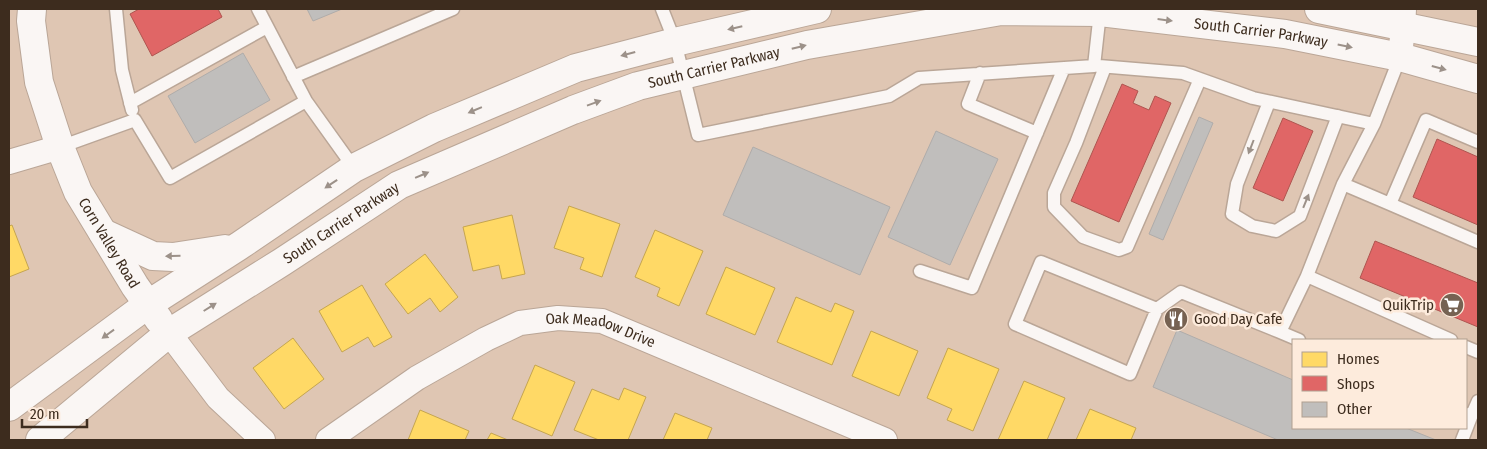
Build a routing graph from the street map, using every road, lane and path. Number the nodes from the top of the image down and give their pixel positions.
1 (32, 9) edge
2 (116, 9) edge
3 (258, 9) edge
4 (453, 9) edge
5 (662, 9) edge
6 (817, 9) edge
7 (1320, 9) edge
8 (1100, 10) edge
9 (1404, 18) edge
10 (267, 27) junction
11 (675, 42) junction
12 (1478, 42) edge
13 (1400, 57) junction
14 (1100, 66) junction
15 (1064, 68) junction
16 (980, 73) junction
17 (684, 76) junction
18 (293, 77) junction
19 (1200, 79) junction
20 (1478, 79) edge
21 (306, 101) junction
22 (1269, 102) junction
23 (130, 103) junction
24 (1338, 116) junction
25 (135, 120) junction
26 (1374, 124) junction
27 (1037, 133) junction
28 (1478, 142) edge
29 (60, 147) junction
30 (9, 162) edge
31 (354, 168) junction
32 (1343, 184) junction
33 (1390, 204) junction
34 (103, 233) junction
35 (1478, 242) edge
36 (239, 246) junction
37 (920, 270) dead end
38 (1307, 276) junction
39 (147, 305) junction
40 (1157, 309) junction
41 (1280, 332) junction
42 (169, 333) junction
43 (1297, 339) edge
44 (1449, 339) edge
45 (1478, 401) edge
46 (9, 407) edge
47 (1468, 416) edge
48 (40, 440) edge
49 (263, 440) edge
50 (328, 440) edge
51 (885, 440) edge

1 - 29 main road, Corn Valley Road
2 - 23 lane
3 - 10 lane
4 - 18 lane
5 - 11 lane
6 -> 11 main road
7 - 9 main road, South Carrier Parkway
8 -> 13 main road, South Carrier Parkway
8 - 14 lane
17 -> 8 main road, South Carrier Parkway
9 - 12 main road, South Carrier Parkway
9 - 13 street
10 - 18 lane
10 - 23 lane
11 - 17 lane
11 -> 31 main road
13 -> 20 main road, South Carrier Parkway
13 - 26 lane
14 - 15 lane
14 - 19 lane
14 - 19 lane
15 - 16 lane
15 - 27 lane
16 - 17 lane
16 - 27 lane
42 -> 17 main road, South Carrier Parkway
18 - 21 lane
19 - 22 lane
21 - 25 lane
21 - 31 lane
22 - 24 lane
22 -> 24 lane
23 - 25 lane
24 - 26 lane
25 - 29 lane
26 - 32 lane
27 - 37 lane
28 - 33 lane
29 - 30 street
29 - 34 main road, Corn Valley Road
31 -> 36 main road
32 - 33 lane
32 - 38 lane
33 - 35 lane
36 -> 34 main road
34 - 39 main road, Corn Valley Road
36 - 39 main road
38 - 41 lane
38 - 44 lane
39 - 42 main road, Corn Valley Road
39 -> 46 main road
40 - 40 lane
40 - 41 lane
41 - 43 lane
42 - 48 main road, South Carrier Parkway
42 - 49 street, Corn Valley Road
45 - 47 lane
50 - 51 street, Oak Meadow Drive

